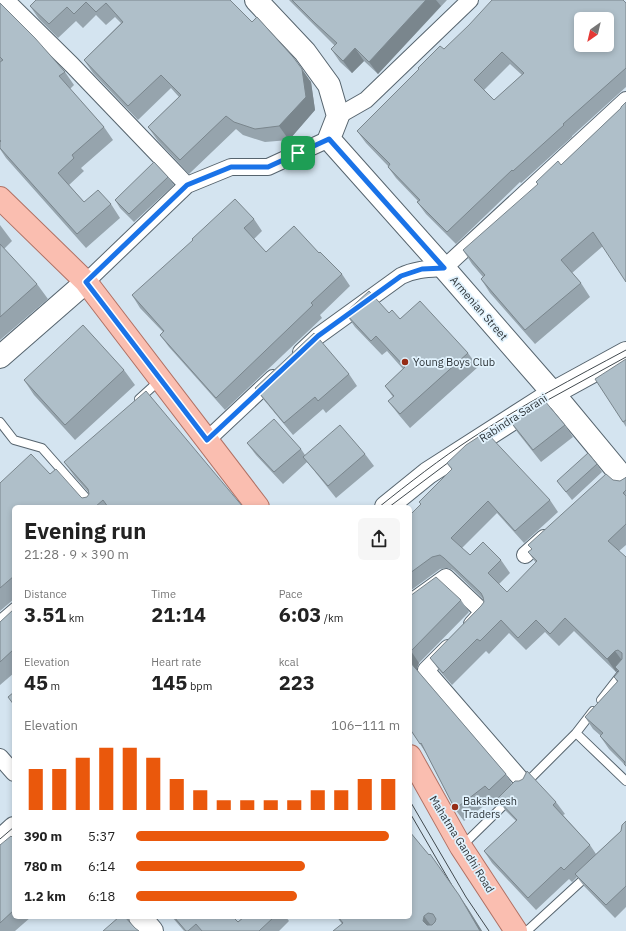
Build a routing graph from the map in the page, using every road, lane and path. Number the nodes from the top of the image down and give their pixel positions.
1 (6, 0) edge
2 (256, 0) edge
3 (470, 0) edge
4 (626, 100) edge
5 (338, 116) junction
6 (329, 139) junction
7 (187, 185) junction
8 (0, 198) edge
9 (444, 268) junction
10 (86, 282) junction
11 (626, 353) edge
12 (0, 357) edge
13 (161, 379) junction
14 (553, 393) junction
15 (132, 406) edge
16 (0, 422) edge
17 (207, 440) junction
18 (617, 478) edge
19 (92, 505) edge
20 (256, 505) edge
21 (388, 505) edge
22 (554, 529) edge
23 (525, 556) dead end
24 (412, 602) edge
25 (12, 610) edge
26 (0, 619) edge
27 (626, 668) edge
28 (576, 733) junction
29 (0, 757) edge
30 (412, 760) edge
31 (12, 772) edge
32 (626, 781) edge
33 (520, 789) junction
34 (12, 830) edge
35 (0, 841) edge
36 (461, 847) junction
37 (594, 868) edge
38 (142, 919) edge
39 (152, 931) edge
40 (516, 931) edge
41 (527, 931) edge

1 - 7 street
2 - 5 street
3 - 5 street
4 - 9 street
5 - 6 street
6 - 7 street
6 - 9 street, Armenian Street
7 - 10 street
8 - 10 main road
9 - 14 street, Armenian Street
9 - 17 street
10 - 12 street
10 - 13 main road
11 - 14 street, Rabindra Sarani
13 - 15 lane
13 - 17 main road
14 - 18 street, Armenian Street
14 - 21 street, Rabindra Sarani
16 - 19 lane
17 - 20 main road
22 - 23 street
24 - 33 street
25 - 26 lane
27 - 28 lane
28 - 32 lane
28 - 33 lane
29 - 31 street
30 - 36 main road, Mahatma Gandhi Road
33 - 36 lane
34 - 35 street
36 - 40 main road, Mahatma Gandhi Road
37 - 41 lane
38 - 39 street

